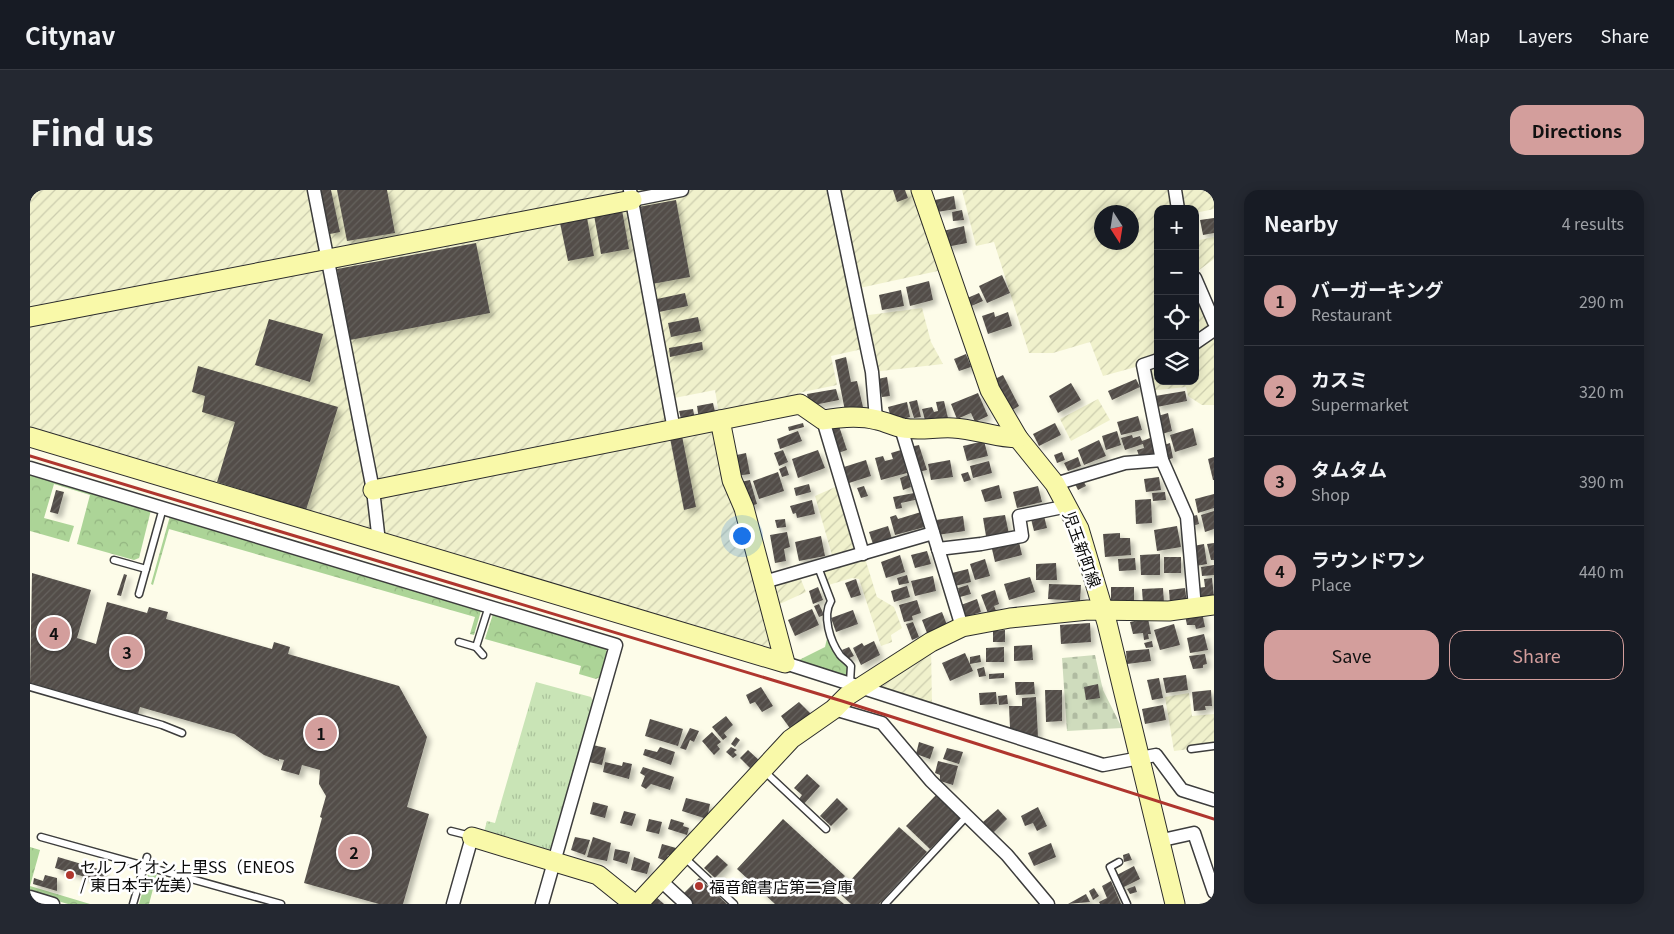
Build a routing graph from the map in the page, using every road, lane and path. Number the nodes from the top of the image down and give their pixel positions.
1 (314, 190) edge
2 (682, 190) edge
3 (834, 190) edge
4 (921, 190) edge
5 (1175, 190) edge
6 (631, 195) edge
7 (1177, 205) edge
8 (328, 261) junction
9 (1199, 287) edge
10 (30, 317) edge
11 (1214, 322) edge
12 (1214, 330) edge
13 (1199, 340) edge
14 (1154, 361) edge
15 (876, 419) junction
16 (720, 420) junction
17 (823, 420) junction
18 (901, 428) junction
19 (674, 430) junction
20 (30, 437) edge
21 (1018, 438) junction
22 (1162, 460) junction
23 (30, 468) edge
24 (1055, 484) junction
25 (373, 490) junction
26 (1068, 506) junction
27 (163, 508) junction
28 (933, 533) junction
29 (379, 542) junction
30 (938, 549) junction
31 (862, 554) junction
32 (114, 560) dead end
33 (818, 567) junction
34 (146, 569) junction
35 (764, 582) junction
36 (139, 594) dead end
37 (1214, 605) edge
38 (489, 606) junction
39 (1195, 608) junction
40 (1103, 609) junction
41 (962, 627) junction
42 (459, 642) dead end
43 (476, 646) junction
44 (483, 655) dead end
45 (785, 663) junction
46 (857, 684) junction
47 (30, 687) edge
48 (834, 709) junction
49 (182, 733) dead end
50 (1214, 746) edge
51 (1191, 749) dead end
52 (1139, 758) junction
53 (762, 769) junction
54 (1214, 800) edge
55 (967, 816) junction
56 (826, 829) dead end
57 (451, 831) dead end
58 (41, 837) dead end
59 (472, 837) junction
60 (1158, 841) junction
61 (682, 856) junction
62 (147, 857) dead end
63 (554, 861) junction
64 (1119, 862) dead end
65 (144, 865) junction
66 (660, 880) junction
67 (1214, 892) edge
68 (30, 897) edge
69 (53, 904) edge
70 (133, 904) edge
71 (281, 904) edge
72 (453, 904) edge
73 (542, 904) edge
74 (636, 904) edge
75 (686, 904) edge
76 (734, 904) edge
77 (885, 904) edge
78 (1048, 904) edge
79 (1127, 904) edge
80 (1174, 904) edge

1 - 8 street
2 - 6 street
3 - 15 street
4 - 21 street, 児玉新町線
5 - 7 street
6 - 8 street
6 - 19 street
8 - 10 street
8 - 25 street
9 - 11 street
12 - 13 street
14 - 22 street
15 - 17 street
15 - 18 street
16 - 17 street
16 - 19 street
16 - 35 street
17 - 31 street
18 - 21 street
18 - 28 street
19 - 25 street
20 - 29 street
21 - 24 street, 児玉新町線
22 - 24 street
22 - 39 street
23 - 27 street
24 - 26 street, 児玉新町線
25 - 29 street
26 - 30 street
26 - 40 street, 児玉新町線
27 - 34 lane
27 - 38 street
28 - 30 street
28 - 31 street
29 - 45 street
30 - 41 street
31 - 33 street
32 - 34 lane
33 - 35 street
33 - 46 lane
34 - 36 lane
35 - 45 street
37 - 39 street
38 - 43 lane
38 - 63 street
39 - 40 street
40 - 41 street
40 - 52 street, 児玉新町線
41 - 46 street
42 - 43 lane
43 - 44 lane
45 - 46 street
46 - 48 street
46 - 52 street
47 - 49 lane
48 - 53 street
48 - 55 street
50 - 51 lane
52 - 54 street
52 - 60 street, 児玉新町線
53 - 56 lane
53 - 61 street
55 - 77 lane
55 - 78 street
57 - 59 lane
58 - 65 lane
59 - 63 street
59 - 72 street
60 - 67 street
60 - 80 street, 児玉新町線
61 - 66 street
61 - 76 lane
62 - 65 lane
63 - 73 street
63 - 74 street
64 - 79 lane
65 - 70 lane
65 - 71 lane
66 - 74 street
66 - 75 street
68 - 69 street

